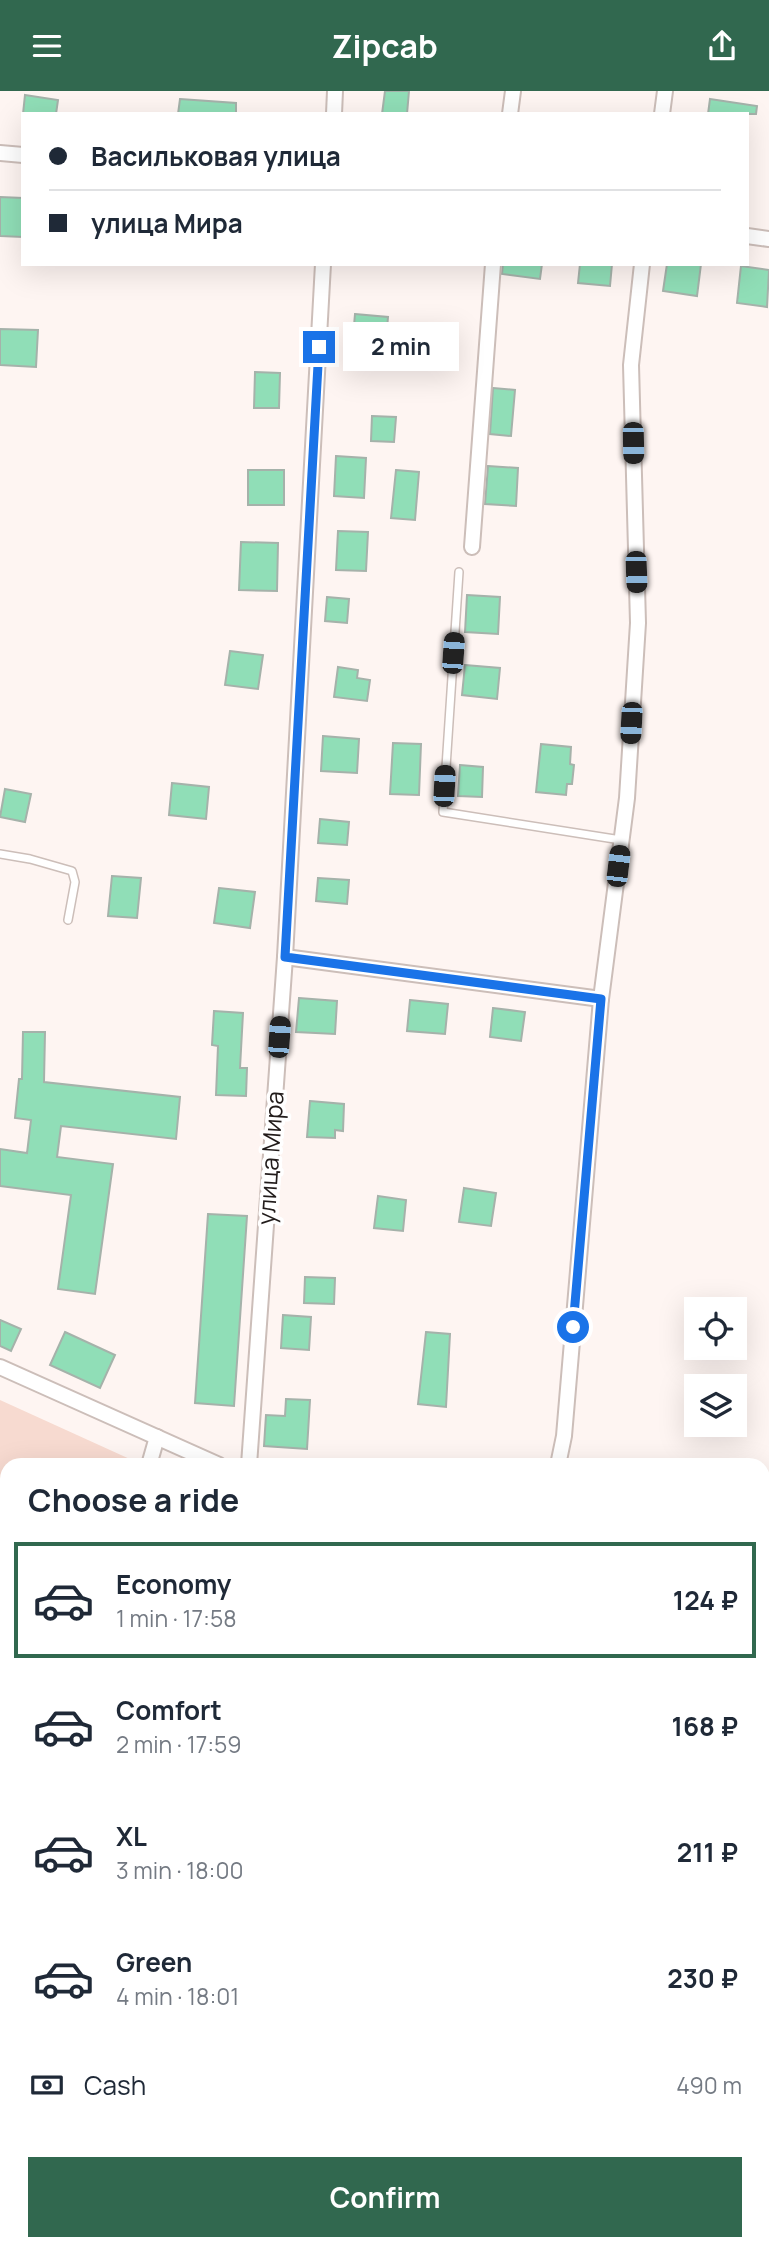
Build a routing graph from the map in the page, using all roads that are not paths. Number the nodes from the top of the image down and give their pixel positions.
1 (335, 91) edge
2 (513, 91) edge
3 (665, 91) edge
4 (334, 112) edge
5 (510, 112) edge
6 (662, 112) edge
7 (0, 153) edge
8 (21, 155) edge
9 (749, 236) edge
10 (769, 239) edge
11 (323, 266) edge
12 (493, 266) edge
13 (642, 266) edge
14 (472, 547) dead end
15 (459, 572) dead end
16 (621, 840) junction
17 (0, 854) edge
18 (68, 920) dead end
19 (285, 957) junction
20 (601, 999) junction
21 (0, 1367) edge
22 (158, 1437) junction
23 (151, 1458) edge
24 (204, 1458) edge
25 (249, 1458) edge
26 (559, 1458) edge

1 - 4 street
2 - 5 street
3 - 6 street
7 - 8 street
9 - 10 street
11 - 19 street, улица Мира
12 - 14 street
13 - 16 street
15 - 16 lane
16 - 20 street
17 - 18 lane
19 - 20 street
19 - 25 street, улица Мира
20 - 26 street
21 - 22 street
22 - 23 street
22 - 24 street

